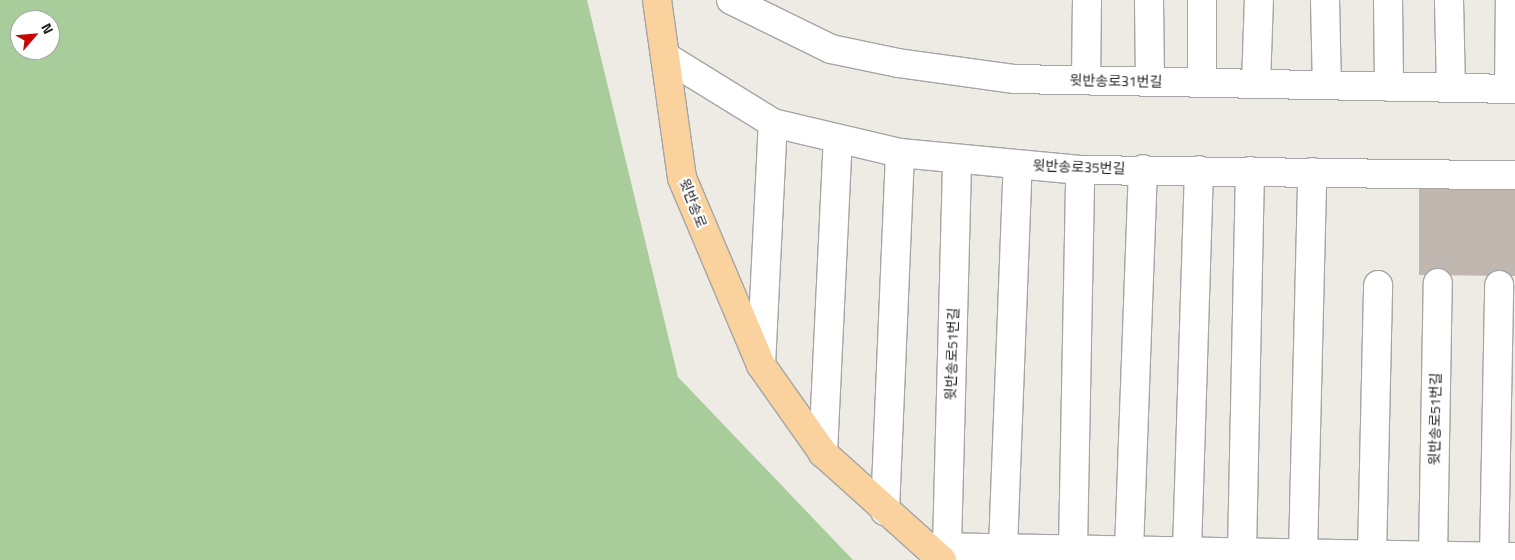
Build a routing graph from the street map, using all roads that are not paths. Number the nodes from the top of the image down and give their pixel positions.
1 (657, 0) edge
2 (731, 0) edge
3 (1087, 0) edge
4 (1149, 0) edge
5 (1202, 0) edge
6 (1259, 0) edge
7 (1325, 0) edge
8 (1388, 0) edge
9 (1449, 0) edge
10 (1510, 0) edge
11 (666, 58) junction
12 (1086, 80) junction
13 (1150, 82) junction
14 (1202, 83) junction
15 (1256, 84) junction
16 (1327, 85) junction
17 (1389, 87) junction
18 (1451, 88) junction
19 (1512, 89) edge
20 (773, 123) junction
21 (838, 140) junction
22 (900, 153) junction
23 (958, 160) junction
24 (1018, 165) junction
25 (1143, 169) junction
26 (1080, 170) junction
27 (1199, 170) junction
28 (1250, 171) junction
29 (1312, 172) junction
30 (1515, 175) edge
31 (1438, 283) dead end
32 (1378, 285) dead end
33 (1499, 285) dead end
34 (761, 365) junction
35 (823, 453) junction
36 (885, 511) junction
37 (1003, 548) junction
38 (1129, 550) junction
39 (939, 551) edge
40 (1187, 551) junction
41 (1242, 552) junction
42 (1303, 554) junction
43 (1372, 554) junction
44 (1076, 555) edge
45 (1433, 556) junction
46 (1505, 557) edge

1 - 11 main road, 윗반송로
2 - 12 street, 윗반송로31번길
3 - 12 street
4 - 13 street
5 - 14 street
6 - 15 street
7 - 16 street
8 - 17 street
9 - 18 street
10 - 19 street
11 - 20 street, 윗반송로35번길
11 - 34 main road, 윗반송로
12 - 13 street, 윗반송로31번길
13 - 14 street, 윗반송로31번길
14 - 15 street, 윗반송로31번길
15 - 16 street, 윗반송로31번길
16 - 17 street, 윗반송로31번길
17 - 18 street, 윗반송로31번길
18 - 19 street, 윗반송로31번길
20 - 21 street, 윗반송로35번길
20 - 34 street
21 - 22 street, 윗반송로35번길
21 - 35 street
22 - 23 street, 윗반송로35번길
22 - 36 street
23 - 24 street, 윗반송로35번길
23 - 39 street, 윗반송로51번길
24 - 26 street, 윗반송로35번길
24 - 37 street
25 - 26 street, 윗반송로35번길
25 - 27 street, 윗반송로35번길
25 - 38 street
26 - 44 street
27 - 28 street, 윗반송로35번길
27 - 40 street
28 - 29 street, 윗반송로35번길
28 - 41 street
29 - 30 street, 윗반송로35번길
29 - 42 street
31 - 45 street, 윗반송로51번길
32 - 43 street
33 - 46 street
34 - 35 main road, 윗반송로
35 - 36 main road, 윗반송로
36 - 39 main road, 윗반송로
37 - 39 street
37 - 44 street
38 - 40 street
38 - 44 street
40 - 41 street
41 - 42 street
42 - 43 street
43 - 45 street
45 - 46 street

